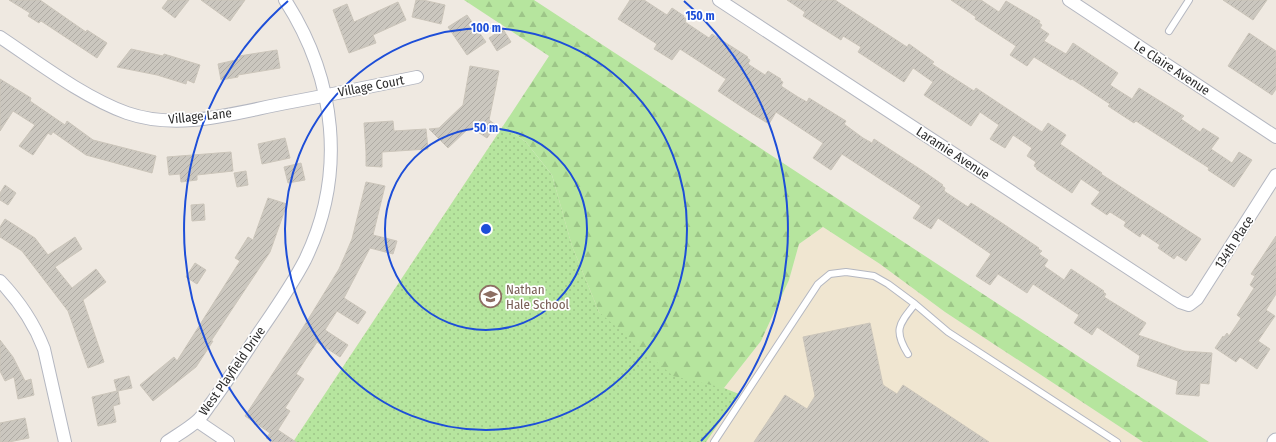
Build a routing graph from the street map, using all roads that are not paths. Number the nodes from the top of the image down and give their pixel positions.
1 (285, 0) edge
2 (719, 0) edge
3 (1069, 0) edge
4 (1189, 0) edge
5 (1169, 31) dead end
6 (0, 37) edge
7 (417, 77) dead end
8 (325, 95) junction
9 (1276, 137) edge
10 (1276, 176) edge
11 (0, 281) edge
12 (915, 304) junction
13 (1189, 305) joint
14 (908, 354) dead end
15 (198, 421) junction
16 (65, 442) edge
17 (167, 442) edge
18 (228, 442) edge
19 (714, 442) edge
20 (1117, 442) edge

1 - 8 street, West Playfield Drive
2 - 13 street, Laramie Avenue
3 - 9 street, Le Claire Avenue
4 - 5 lane
6 - 8 street, Village Lane
7 - 8 street, Village Court
8 - 15 street, West Playfield Drive
10 - 13 street, 134th Place
11 - 16 street
12 - 14 lane
12 - 19 lane
12 - 20 lane
15 - 17 street, West Playfield Drive
15 - 18 street

